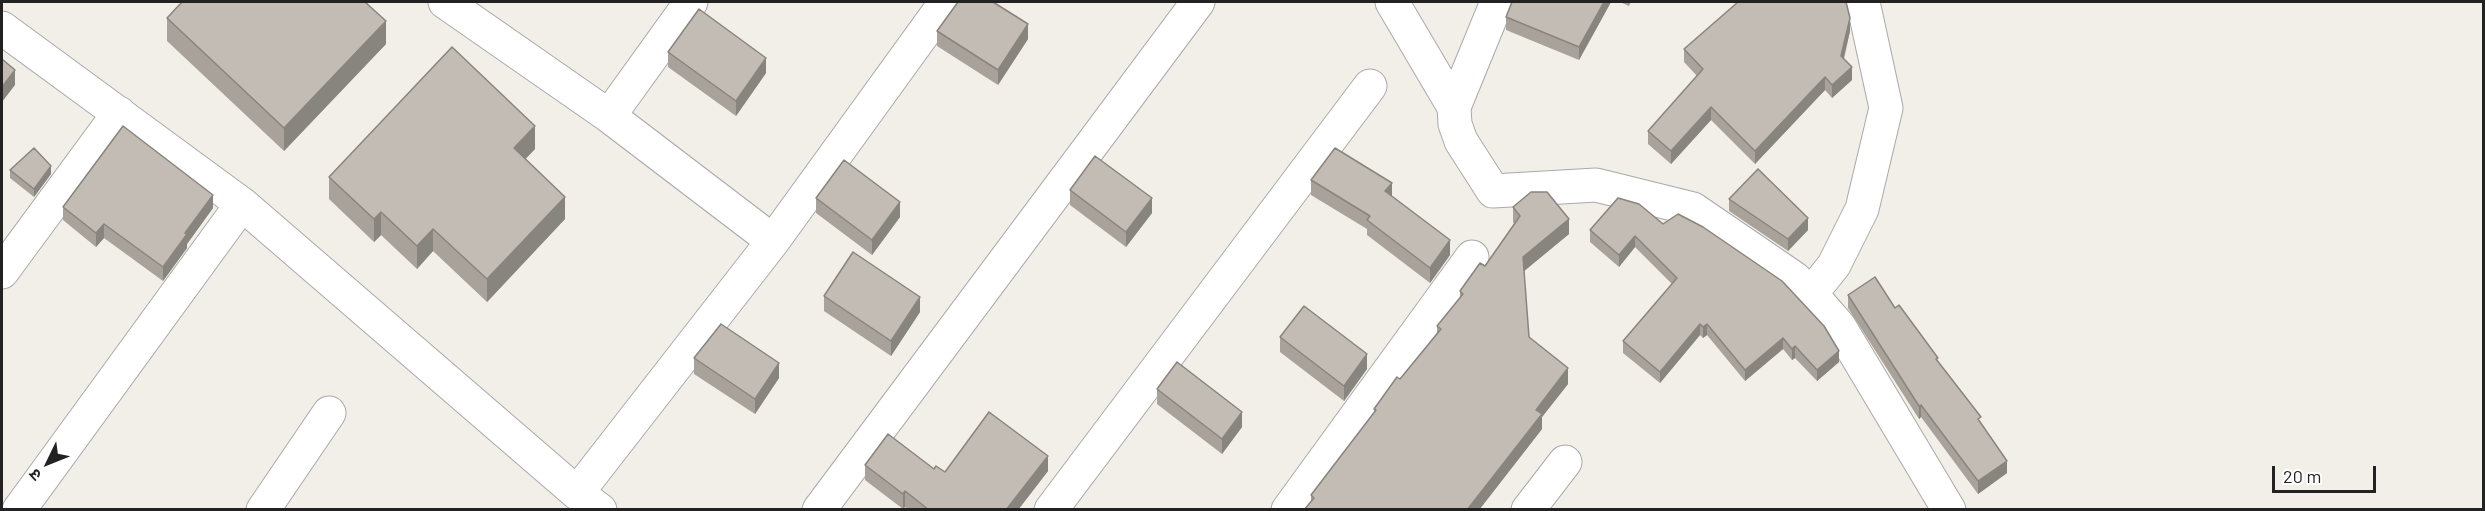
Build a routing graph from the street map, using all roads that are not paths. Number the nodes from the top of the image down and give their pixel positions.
1 (691, 2) edge
2 (946, 2) edge
3 (1198, 2) edge
4 (1392, 2) edge
5 (1497, 2) edge
6 (1863, 2) edge
7 (456, 5) edge
8 (2, 28) edge
9 (1370, 86) dead end
10 (1454, 107) junction
11 (118, 113) junction
12 (609, 116) junction
13 (242, 204) junction
14 (772, 241) junction
15 (1472, 257) dead end
16 (2, 272) edge
17 (1811, 294) junction
18 (329, 413) dead end
19 (1566, 462) dead end
20 (589, 502) edge
21 (19, 510) edge
22 (263, 510) edge
23 (819, 510) edge
24 (1051, 510) edge
25 (1288, 510) edge
26 (1528, 510) edge
27 (1949, 510) edge

1 - 12 street
2 - 14 street
3 - 23 street
4 - 10 street
5 - 10 street
6 - 17 street
7 - 12 street
8 - 11 street
9 - 24 street
10 - 17 street
11 - 13 street
11 - 16 street
12 - 14 street
13 - 20 street
13 - 21 street
14 - 20 street
15 - 25 street
17 - 27 street
18 - 22 street
19 - 26 street

